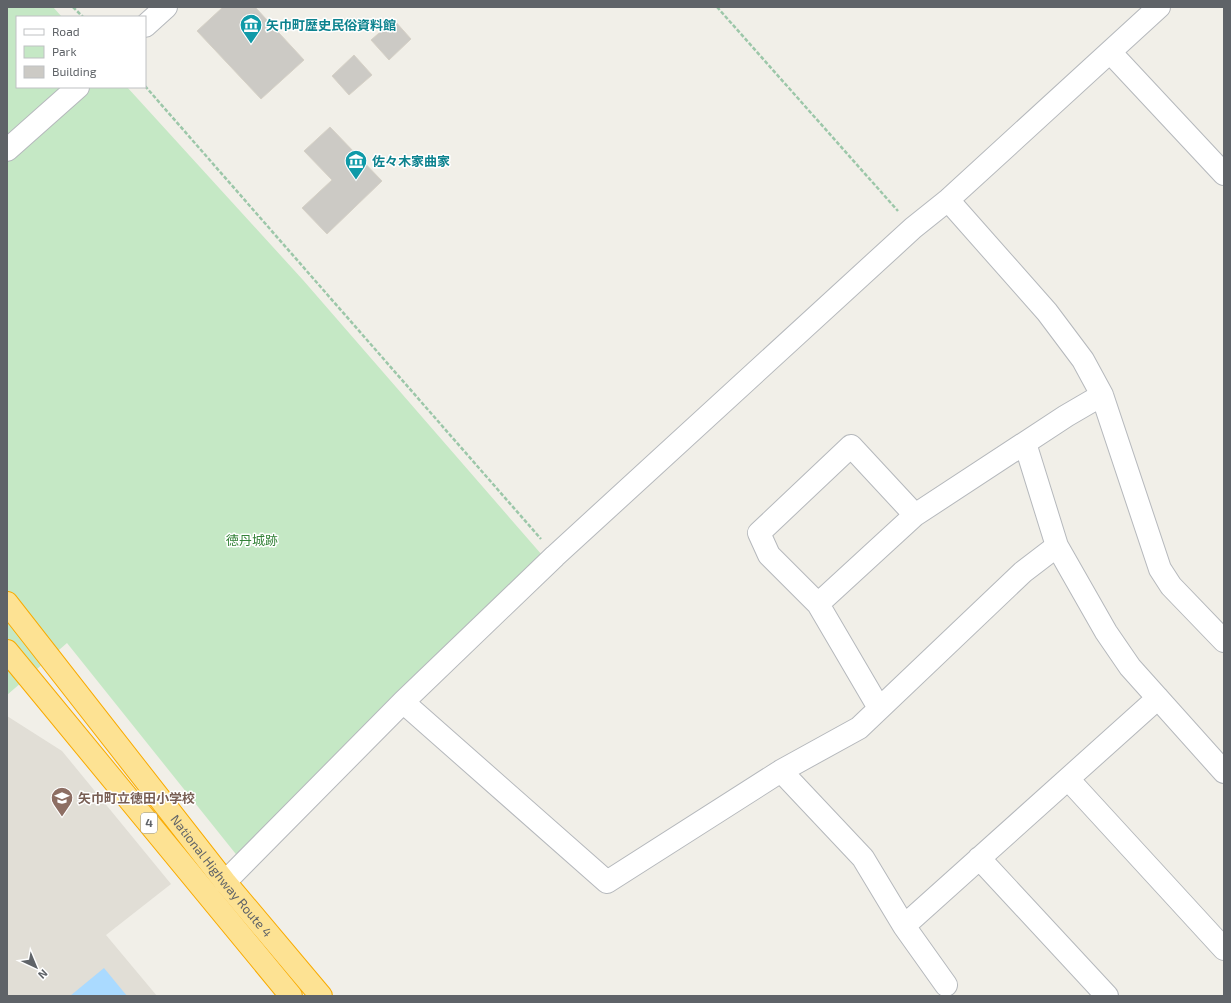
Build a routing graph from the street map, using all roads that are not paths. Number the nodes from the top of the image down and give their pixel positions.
1 (166, 7) edge
2 (1159, 7) edge
3 (146, 25) edge
4 (1110, 52) junction
5 (77, 88) edge
6 (7, 150) edge
7 (1224, 174) edge
8 (948, 200) junction
9 (1102, 395) junction
10 (1026, 443) junction
11 (915, 515) junction
12 (1057, 546) junction
13 (7, 603) edge
14 (818, 604) junction
15 (1224, 642) edge
16 (7, 651) edge
17 (1158, 698) junction
18 (403, 702) junction
19 (879, 708) junction
20 (781, 771) junction
21 (1224, 772) edge
22 (1068, 779) junction
23 (979, 858) junction
24 (225, 882) junction
25 (904, 926) junction
26 (1224, 950) edge
27 (302, 973) junction
28 (946, 992) edge
29 (289, 995) edge
30 (320, 996) edge
31 (1107, 996) edge

1 - 3 street
2 - 4 street
4 - 7 street
4 - 8 street
5 - 6 street
8 - 9 street
8 - 18 street
9 - 10 street
9 - 15 street
10 - 11 street
10 - 12 street
11 - 14 street
11 - 14 street
12 - 17 street
12 - 19 street
13 - 24 highway, National Highway Route 4 / 4
14 - 19 street
16 - 29 highway, National Highway Route 4 / 4
17 - 21 street
17 - 22 street
18 - 20 street
18 - 24 street
19 - 20 street
20 - 25 street
22 - 23 street
22 - 26 street
23 - 25 street
23 - 31 street
24 - 27 highway, National Highway Route 4 / 4
25 - 28 street
27 - 29 street
27 - 30 highway, National Highway Route 4 / 4

